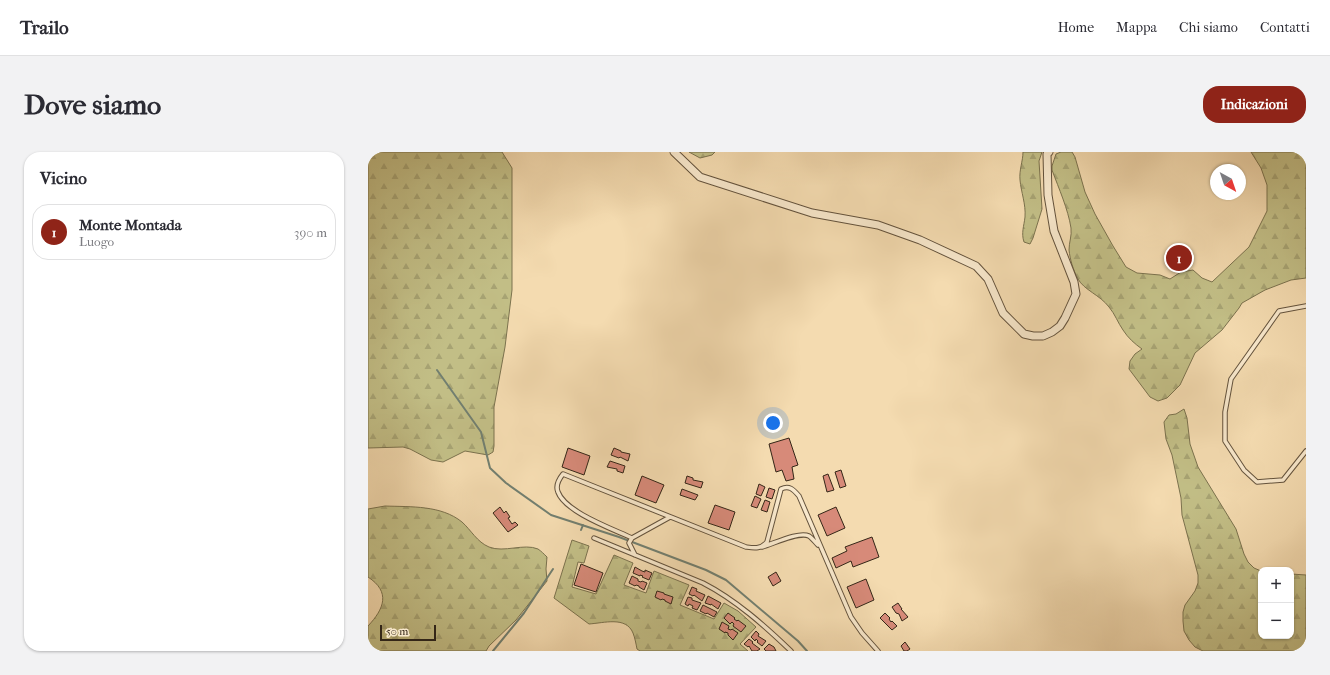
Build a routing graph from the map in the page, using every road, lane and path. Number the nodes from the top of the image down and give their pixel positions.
1 (674, 152) edge
2 (1049, 152) edge
3 (1306, 306) edge
4 (1306, 451) edge
5 (670, 517) junction
6 (594, 538) dead end
7 (631, 539) junction
8 (820, 547) junction
9 (757, 548) junction
10 (635, 555) junction
11 (791, 651) edge
12 (878, 651) edge

1 - 2 street
3 - 4 lane
5 - 7 lane
5 - 7 lane
5 - 9 lane
6 - 10 lane
7 - 10 lane
8 - 9 lane
8 - 9 lane
8 - 12 lane
10 - 11 lane

